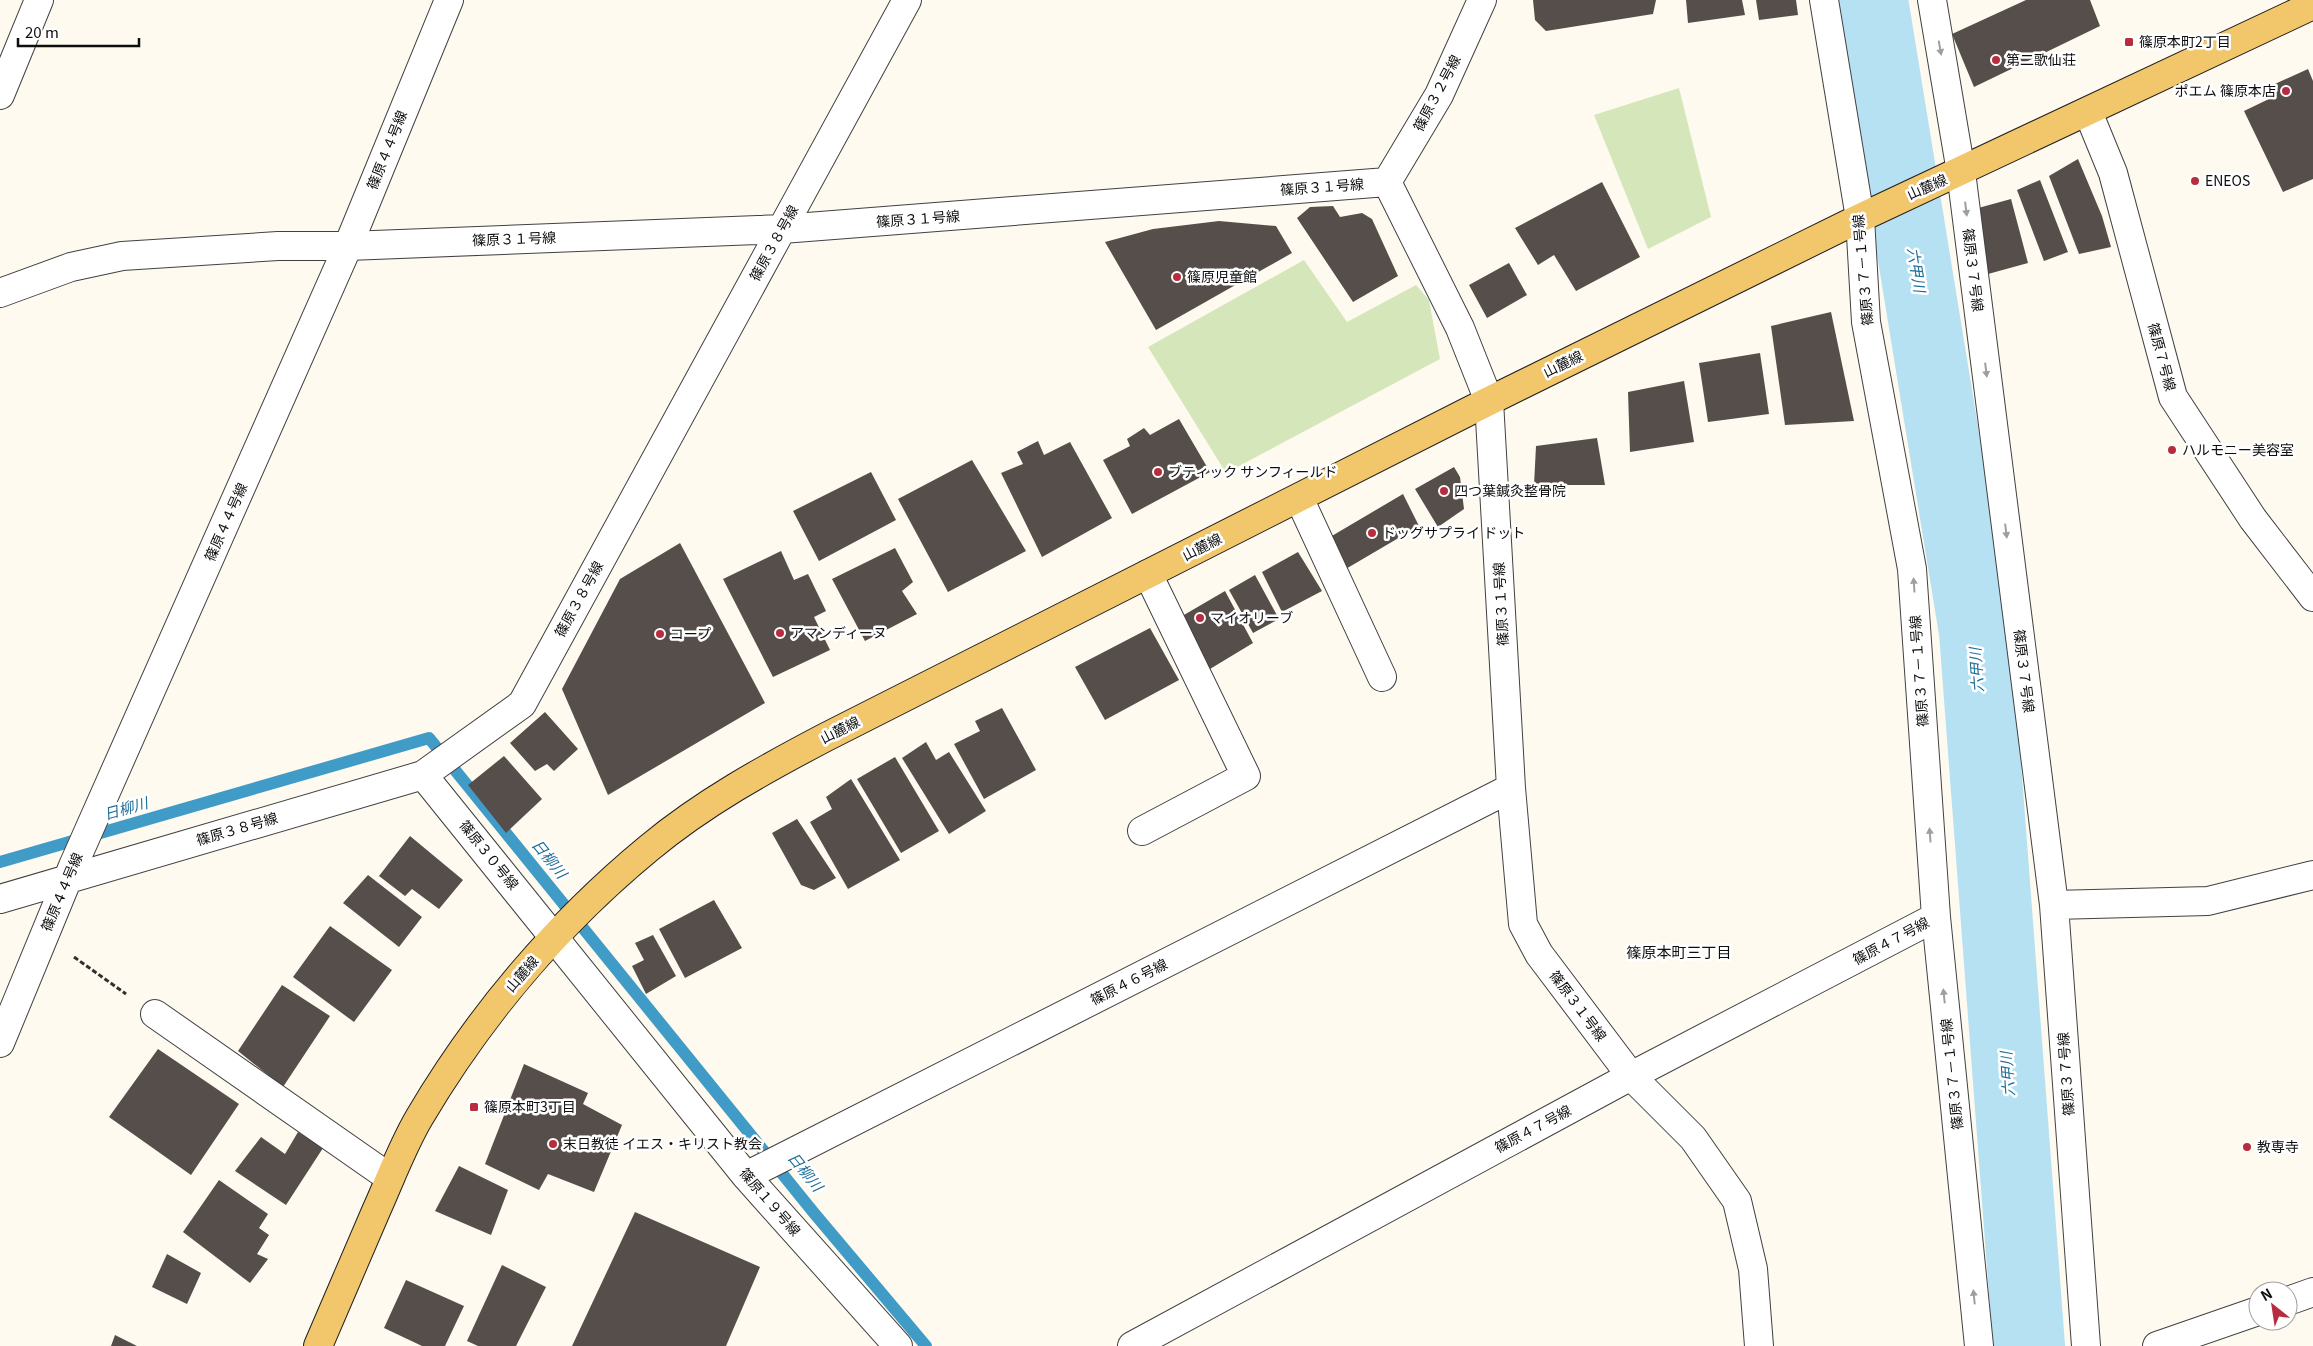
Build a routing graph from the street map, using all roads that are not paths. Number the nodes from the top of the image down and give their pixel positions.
1 (39, 0) edge
2 (449, 0) edge
3 (907, 0) edge
4 (1482, 0) edge
5 (1824, 0) edge
6 (1932, 0) edge
7 (2313, 5) edge
8 (0, 95) edge
9 (2088, 112) junction
10 (1961, 172) junction
11 (1387, 182) junction
12 (1860, 218) junction
13 (782, 229) junction
14 (348, 246) junction
15 (0, 293) edge
16 (1489, 400) junction
17 (1299, 498) junction
18 (1148, 574) junction
19 (2313, 597) edge
20 (1382, 677) dead end
21 (425, 774) junction
22 (1511, 788) junction
23 (1142, 831) dead end
24 (71, 872) junction
25 (2313, 875) edge
26 (0, 900) edge
27 (2054, 905) junction
28 (1936, 917) junction
29 (555, 936) junction
30 (155, 1014) road end
31 (0, 1042) edge
32 (1631, 1076) junction
33 (748, 1175) junction
34 (390, 1178) junction
35 (2313, 1292) edge
36 (2298, 1297) edge
37 (2248, 1314) edge
38 (318, 1346) edge
39 (898, 1346) edge
40 (1132, 1346) edge
41 (1759, 1346) edge
42 (1979, 1346) edge
43 (2086, 1346) edge
44 (2157, 1346) edge

1 - 8 street
2 - 14 street, 篠原４４号線
3 - 13 street, 篠原３８号線
4 - 11 street, 篠原３２号線
5 - 12 street, 篠原３７－１号線
6 -> 10 street, 篠原３７号線
7 - 9 main road, 山麓線
9 - 10 main road, 山麓線
9 - 19 street, 篠原７号線
10 - 12 main road, 山麓線
10 -> 27 street, 篠原３７号線
11 - 13 street, 篠原３１号線
11 - 16 street, 篠原３１号線
12 - 16 main road, 山麓線
28 -> 12 street, 篠原３７－１号線
13 - 14 street, 篠原３１号線
13 - 21 street, 篠原３８号線
14 - 15 street, 篠原３１号線
14 - 24 street, 篠原４４号線
16 - 17 main road, 山麓線
16 - 22 street, 篠原３１号線
17 - 18 main road, 山麓線
17 - 20 street
18 - 23 street
18 - 29 main road, 山麓線
21 - 24 street, 篠原３８号線
21 - 29 street, 篠原３０号線
22 - 32 street, 篠原３１号線
22 - 33 street, 篠原４６号線
24 - 26 street, 篠原３８号線
24 - 31 street, 篠原４４号線
25 - 27 street
27 - 43 street, 篠原３７号線
28 - 32 street, 篠原４７号線
42 -> 28 street, 篠原３７－１号線
29 - 33 street, 篠原１９号線
29 - 34 main road, 山麓線
30 - 34 street
32 - 40 street, 篠原４７号線
32 - 41 street, 篠原３１号線
33 - 39 street, 篠原１９号線
34 - 38 main road, 山麓線
35 - 36 street
37 - 44 street

